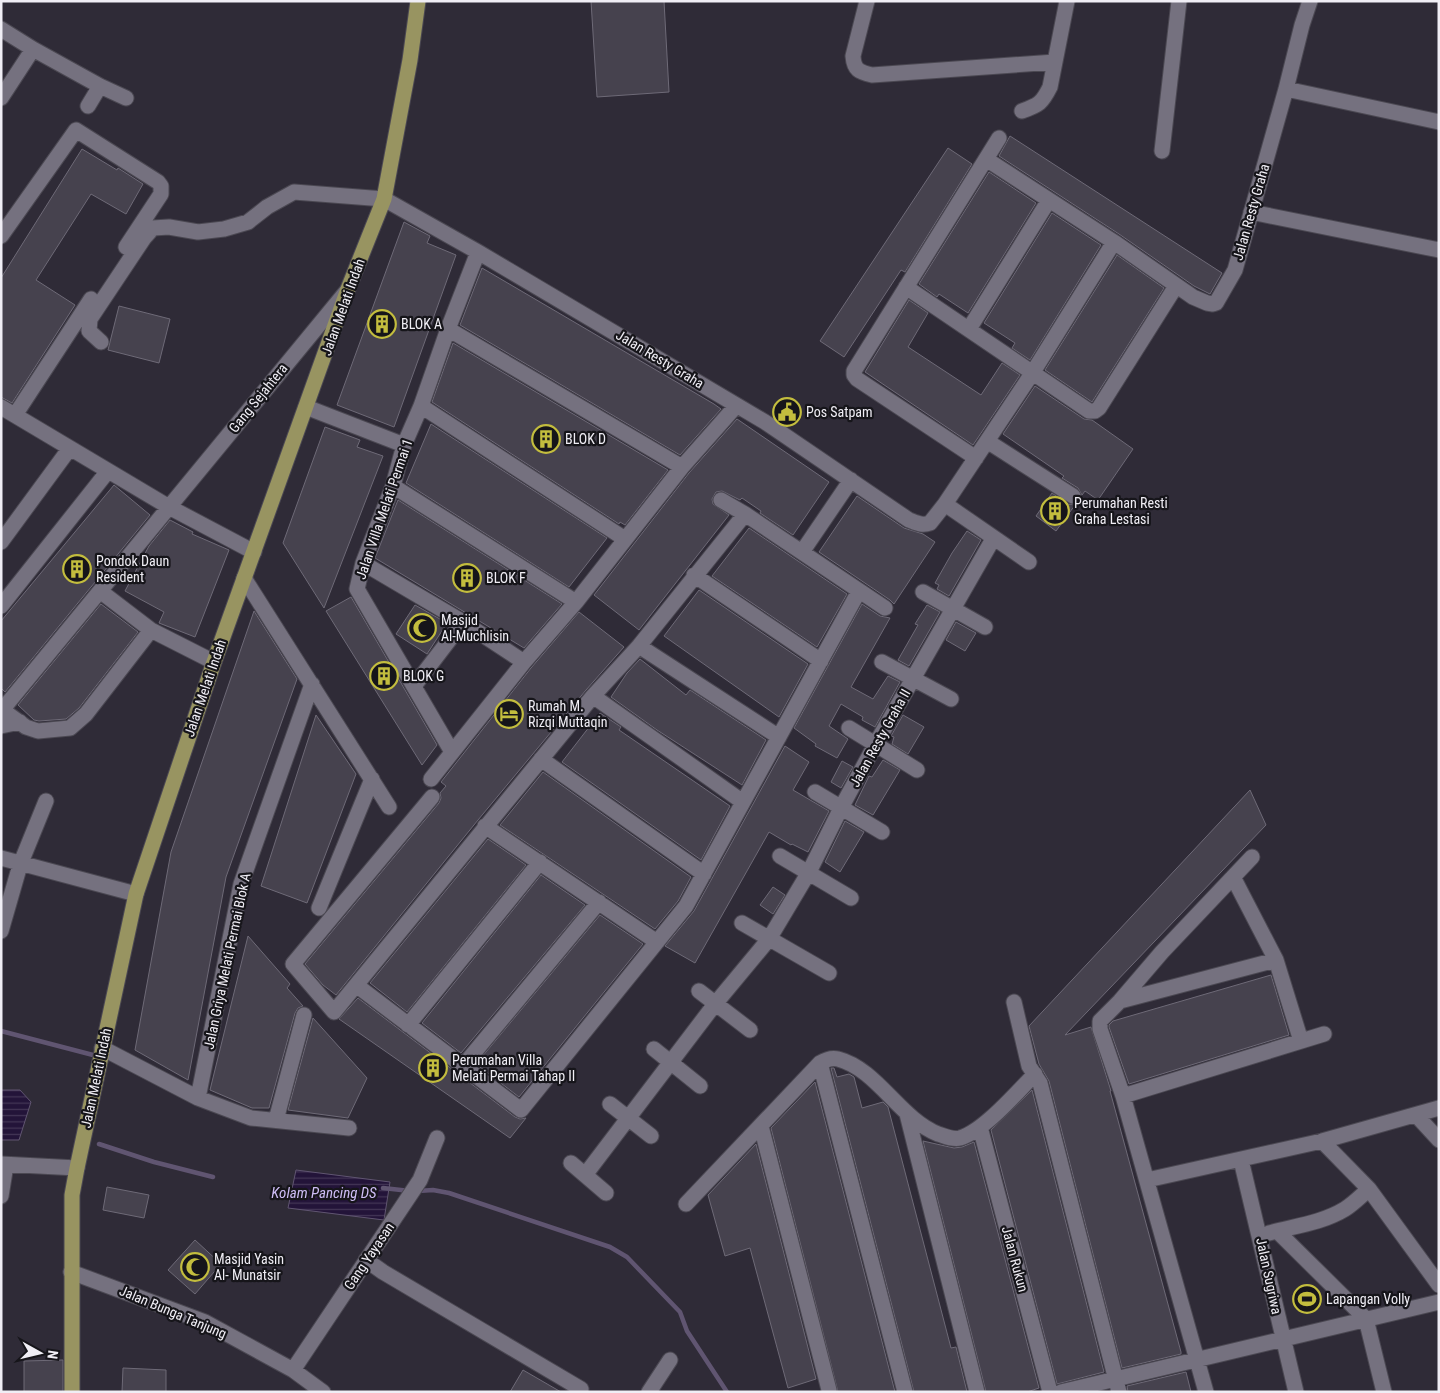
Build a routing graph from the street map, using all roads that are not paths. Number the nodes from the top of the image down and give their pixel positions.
1 (418, 1) edge
2 (867, 1) edge
3 (1067, 1) edge
4 (1179, 1) edge
5 (1310, 1) edge
6 (1, 29) edge
7 (34, 49) junction
8 (1055, 62) junction
9 (100, 86) junction
10 (1286, 89) junction
11 (1, 98) edge
12 (126, 98) dead end
13 (88, 106) dead end
14 (1022, 111) dead end
15 (1439, 122) edge
16 (999, 138) dead end
17 (1162, 152) dead end
18 (986, 159) junction
19 (384, 198) junction
20 (1049, 200) junction
21 (1251, 212) junction
22 (1, 236) edge
23 (1114, 242) junction
24 (1439, 250) edge
25 (478, 252) junction
26 (1176, 286) junction
27 (906, 287) junction
28 (348, 289) junction
29 (448, 329) junction
30 (969, 329) junction
31 (101, 342) dead end
32 (1033, 372) junction
33 (421, 406) junction
34 (736, 406) junction
35 (1, 407) edge
36 (306, 407) junction
37 (15, 416) junction
38 (987, 441) junction
39 (404, 445) junction
40 (70, 448) junction
41 (976, 458) junction
42 (682, 467) junction
43 (108, 471) junction
44 (851, 480) junction
45 (392, 486) junction
46 (1073, 496) dead end
47 (721, 500) dead end
48 (945, 504) junction
49 (169, 507) junction
50 (745, 514) junction
51 (7, 522) edge
52 (625, 538) junction
53 (994, 539) junction
54 (1, 542) edge
55 (254, 552) junction
56 (802, 552) junction
57 (363, 562) junction
58 (1029, 562) dead end
59 (694, 575) junction
60 (244, 578) junction
61 (100, 591) junction
62 (859, 591) junction
63 (923, 592) dead end
64 (576, 602) junction
65 (1, 606) edge
66 (885, 608) dead end
67 (954, 609) junction
68 (462, 622) junction
69 (985, 627) dead end
70 (151, 630) junction
71 (639, 646) junction
72 (821, 661) junction
73 (214, 662) junction
74 (524, 662) junction
75 (882, 662) dead end
76 (913, 680) junction
77 (312, 684) junction
78 (414, 686) junction
79 (593, 696) junction
80 (951, 699) dead end
81 (2, 710) edge
82 (20, 722) junction
83 (1, 726) edge
84 (849, 728) dead end
85 (779, 736) junction
86 (875, 745) junction
87 (452, 752) junction
88 (541, 759) junction
89 (917, 770) dead end
90 (372, 779) junction
91 (431, 779) dead end
92 (815, 792) dead end
93 (432, 797) dead end
94 (46, 801) dead end
95 (743, 802) junction
96 (389, 807) dead end
97 (841, 808) junction
98 (485, 826) junction
99 (882, 832) dead end
100 (780, 856) dead end
101 (1252, 857) dead end
102 (1, 858) edge
103 (540, 862) junction
104 (20, 865) junction
105 (809, 872) junction
106 (704, 874) junction
107 (1233, 877) junction
108 (136, 894) junction
109 (852, 898) dead end
110 (599, 902) junction
111 (319, 908) dead end
112 (742, 923) dead end
113 (1, 930) edge
114 (769, 939) junction
115 (657, 942) junction
116 (1276, 960) junction
117 (829, 973) dead end
118 (356, 986) junction
119 (698, 991) dead end
120 (1120, 1001) junction
121 (1014, 1002) dead end
122 (715, 1004) junction
123 (304, 1015) dead end
124 (408, 1025) junction
125 (750, 1030) dead end
126 (1324, 1034) dead end
127 (1301, 1041) junction
128 (102, 1048) junction
129 (654, 1049) dead end
130 (671, 1062) junction
131 (820, 1063) junction
132 (463, 1066) junction
133 (1035, 1074) junction
134 (700, 1086) dead end
135 (1124, 1096) junction
136 (198, 1098) junction
137 (610, 1104) dead end
138 (1439, 1108) edge
139 (907, 1114) junction
140 (1416, 1115) junction
141 (628, 1119) junction
142 (276, 1120) junction
143 (761, 1126) junction
144 (980, 1126) junction
145 (349, 1128) dead end
146 (651, 1136) dead end
147 (437, 1138) dead end
148 (1439, 1140) edge
149 (1322, 1141) junction
150 (1241, 1160) junction
151 (571, 1163) dead end
152 (4, 1164) edge
153 (76, 1168) junction
154 (585, 1175) junction
155 (1147, 1180) junction
156 (1369, 1189) junction
157 (606, 1192) dead end
158 (1, 1196) edge
159 (686, 1204) dead end
160 (1276, 1231) junction
161 (1260, 1235) junction
162 (366, 1260) junction
163 (71, 1272) junction
164 (1439, 1285) edge
165 (1439, 1302) edge
166 (1366, 1319) junction
167 (1283, 1340) junction
168 (1198, 1358) junction
169 (670, 1360) dead end
170 (293, 1370) junction
171 (1117, 1385) edge
172 (581, 1389) dead end
173 (829, 1390) dead end
174 (72, 1392) edge
175 (323, 1392) edge
176 (650, 1392) edge
177 (905, 1392) edge
178 (977, 1392) edge
179 (1050, 1392) edge
180 (1061, 1392) edge
181 (1206, 1392) edge
182 (1296, 1392) edge
183 (1384, 1392) edge

1 - 19 main road, Jalan Melati Indah
2 - 8 street
3 - 8 street
4 - 17 street
5 - 10 street, Jalan Resty Graha
6 - 7 street
7 - 9 street
7 - 11 street
8 - 14 street
9 - 12 street
9 - 13 street
10 - 15 street
10 - 21 street, Jalan Resty Graha
16 - 18 street
18 - 20 street, Jalan Resty Graha
18 - 27 street
19 - 25 street, Jalan Resty Graha
19 - 28 main road, Jalan Melati Indah
19 - 31 street
20 - 23 street, Jalan Resty Graha
20 - 30 street
21 - 24 street
21 - 26 street, Jalan Resty Graha
22 - 37 street
23 - 26 street, Jalan Resty Graha
23 - 32 street
25 - 29 street, Jalan Villa Melati Permai 1
25 - 34 street, Jalan Resty Graha
26 - 32 street
27 - 30 street
27 - 41 street
28 - 36 main road, Jalan Melati Indah
28 - 49 street, Gang Sejahtera
29 - 33 street, Jalan Villa Melati Permai 1
29 - 42 street
30 - 32 street
32 - 38 street
33 - 39 street, Jalan Villa Melati Permai 1
33 - 52 street
34 - 42 street
34 - 44 street, Jalan Resty Graha
35 - 37 street
36 - 39 street
36 - 55 main road, Jalan Melati Indah
37 - 40 street
38 - 41 street
38 - 46 street
39 - 45 street, Jalan Villa Melati Permai 1
40 - 43 street
40 - 51 street
41 - 48 street
42 - 52 street
43 - 49 street
43 - 65 street
44 - 48 street, Jalan Resty Graha
44 - 56 street
45 - 57 street, Jalan Villa Melati Permai 1
45 - 64 street
47 - 50 street
48 - 53 street
49 - 55 street
49 - 61 street, Gang Sejahtera
50 - 56 street
50 - 59 street
51 - 54 street
52 - 64 street
53 - 58 street
53 - 67 street, Jalan Resty Graha II
55 - 60 main road, Jalan Melati Indah
56 - 62 street
57 - 68 street
57 - 78 street, Jalan Villa Melati Permai 1
59 - 71 street
59 - 72 street
60 - 73 main road, Jalan Melati Indah
60 - 77 street
61 - 70 street
61 - 81 street, Gang Sejahtera
62 - 66 street
62 - 72 street
63 - 67 street
64 - 74 street
67 - 69 street
67 - 76 street, Jalan Resty Graha II
68 - 74 street
68 - 78 street
70 - 73 street
70 - 82 street
71 - 79 street
71 - 85 street
72 - 85 street
73 - 108 main road, Jalan Melati Indah
74 - 87 street
75 - 76 street
76 - 80 street
76 - 86 street, Jalan Resty Graha II
77 - 90 street
77 - 136 street, Jalan Griya Melati Permai Blok A
78 - 87 street, Jalan Villa Melati Permai 1
79 - 88 street
79 - 95 street
81 - 82 street
82 - 83 street
84 - 86 street
85 - 95 street
86 - 89 street
86 - 97 street, Jalan Resty Graha II
87 - 91 street
88 - 98 street
88 - 106 street
90 - 96 street
90 - 111 street
92 - 97 street
93 - 118 street
94 - 104 street
95 - 106 street
97 - 99 street
97 - 105 street, Jalan Resty Graha II
98 - 103 street
98 - 118 street
100 - 105 street
101 - 107 street
102 - 104 street
103 - 110 street
103 - 124 street
104 - 108 street
104 - 113 street
105 - 109 street
105 - 114 street, Jalan Resty Graha II
106 - 115 street
107 - 116 street
107 - 120 street
108 - 128 main road, Jalan Melati Indah
110 - 115 street
110 - 132 street
112 - 114 street
114 - 117 street
114 - 122 street, Jalan Resty Graha II
115 - 132 street
116 - 120 street
116 - 127 street
118 - 124 street
119 - 122 street
120 - 135 street
121 - 133 street
122 - 125 street
122 - 130 street, Jalan Resty Graha II
123 - 142 street
124 - 132 street
126 - 127 street
127 - 135 street
128 - 136 street
128 - 153 main road, Jalan Melati Indah
129 - 130 street
130 - 134 street
130 - 141 street, Jalan Resty Graha II
131 - 139 street
131 - 143 street
131 - 177 street
133 - 144 street
133 - 171 street
135 - 155 street
136 - 142 street
137 - 141 street
138 - 140 street
139 - 144 street
139 - 178 street
140 - 148 street
140 - 149 street
141 - 146 street
141 - 154 street, Jalan Resty Graha II
142 - 145 street
143 - 159 street
143 - 173 street
144 - 179 street, Jalan Rukun
147 - 162 street, Gang Yayasan
149 - 150 street
149 - 156 street
150 - 155 street
150 - 161 street, Jalan Sugriwa
151 - 154 street
152 - 153 street
152 - 158 street
153 - 163 main road, Jalan Melati Indah
154 - 157 street
155 - 168 street
156 - 160 street
156 - 164 street
160 - 161 street
160 - 166 street
161 - 167 street, Jalan Sugriwa
162 - 170 street, Gang Yayasan
162 - 172 street
163 - 170 street, Jalan Bunga Tanjung
163 - 174 main road, Jalan Melati Indah
165 - 166 street
166 - 167 street
166 - 183 street
167 - 168 street
167 - 182 street, Jalan Sugriwa
168 - 171 street
168 - 181 street
169 - 176 street
170 - 175 street, Jalan Bunga Tanjung
171 - 180 street

